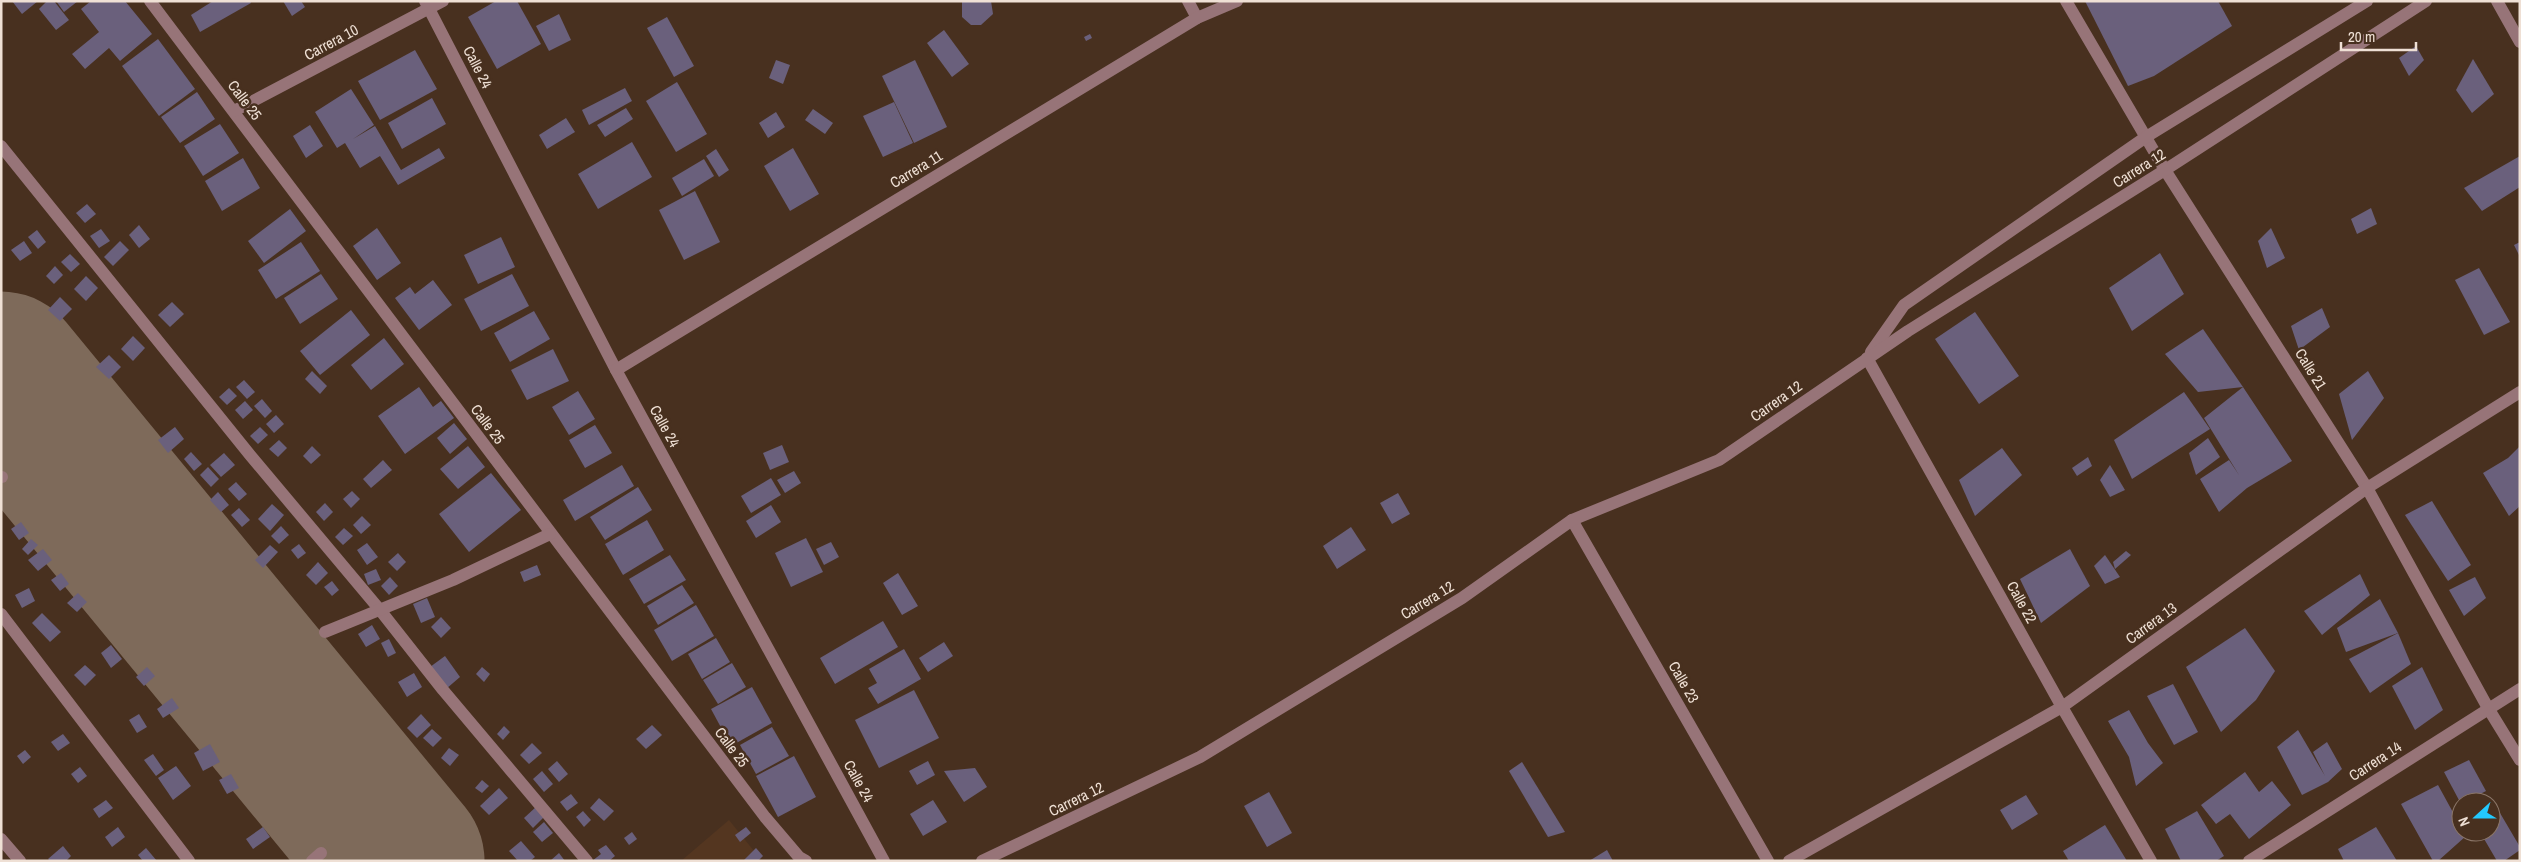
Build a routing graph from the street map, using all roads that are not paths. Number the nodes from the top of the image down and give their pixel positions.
1 (150, 1) edge
2 (443, 1) edge
3 (1188, 1) edge
4 (1237, 1) edge
5 (2066, 1) edge
6 (2367, 1) edge
7 (2426, 1) edge
8 (2498, 1) edge
9 (427, 5) edge
10 (1197, 18) junction
11 (2520, 42) edge
12 (234, 111) junction
13 (2146, 137) junction
14 (1, 146) edge
15 (2165, 170) junction
16 (1867, 358) junction
17 (616, 370) junction
18 (2520, 392) edge
19 (2367, 488) junction
20 (1572, 520) junction
21 (550, 534) junction
22 (380, 610) junction
23 (1, 614) edge
24 (325, 632) dead end
25 (2520, 689) edge
26 (2062, 707) junction
27 (2488, 708) junction
28 (2520, 760) edge
29 (1, 839) edge
30 (989, 860) edge
31 (20, 861) edge
32 (190, 861) edge
33 (587, 861) edge
34 (806, 861) edge
35 (884, 861) edge
36 (1768, 861) edge
37 (1789, 861) edge
38 (2151, 861) edge
39 (2249, 861) edge

1 - 12 street, Calle 25
2 - 9 street, Carrera 10
3 - 10 street
4 - 10 street, Carrera 11
5 - 13 street, Calle 21
6 - 13 street, Carrera 12
7 - 15 street, Carrera 12
8 - 11 street
9 - 12 street, Carrera 10
9 - 17 street, Calle 24
10 - 17 street, Carrera 11
12 - 21 street, Calle 25
13 - 15 street, Calle 21
13 - 16 street, Carrera 12
14 - 22 street
15 - 16 street, Carrera 12
15 - 19 street, Calle 21
16 - 20 street, Carrera 12
16 - 26 street, Calle 22
17 - 35 street, Calle 24
18 - 19 street, Carrera 13
19 - 26 street, Carrera 13
19 - 27 street, Calle 21
20 - 30 street, Carrera 12
20 - 36 street, Calle 23
21 - 22 street
21 - 34 street, Calle 25
22 - 24 street
22 - 33 street
23 - 32 street
25 - 27 street, Carrera 14
26 - 37 street, Carrera 13
26 - 38 street, Calle 22
27 - 28 street, Calle 21
27 - 39 street, Carrera 14
29 - 31 street

